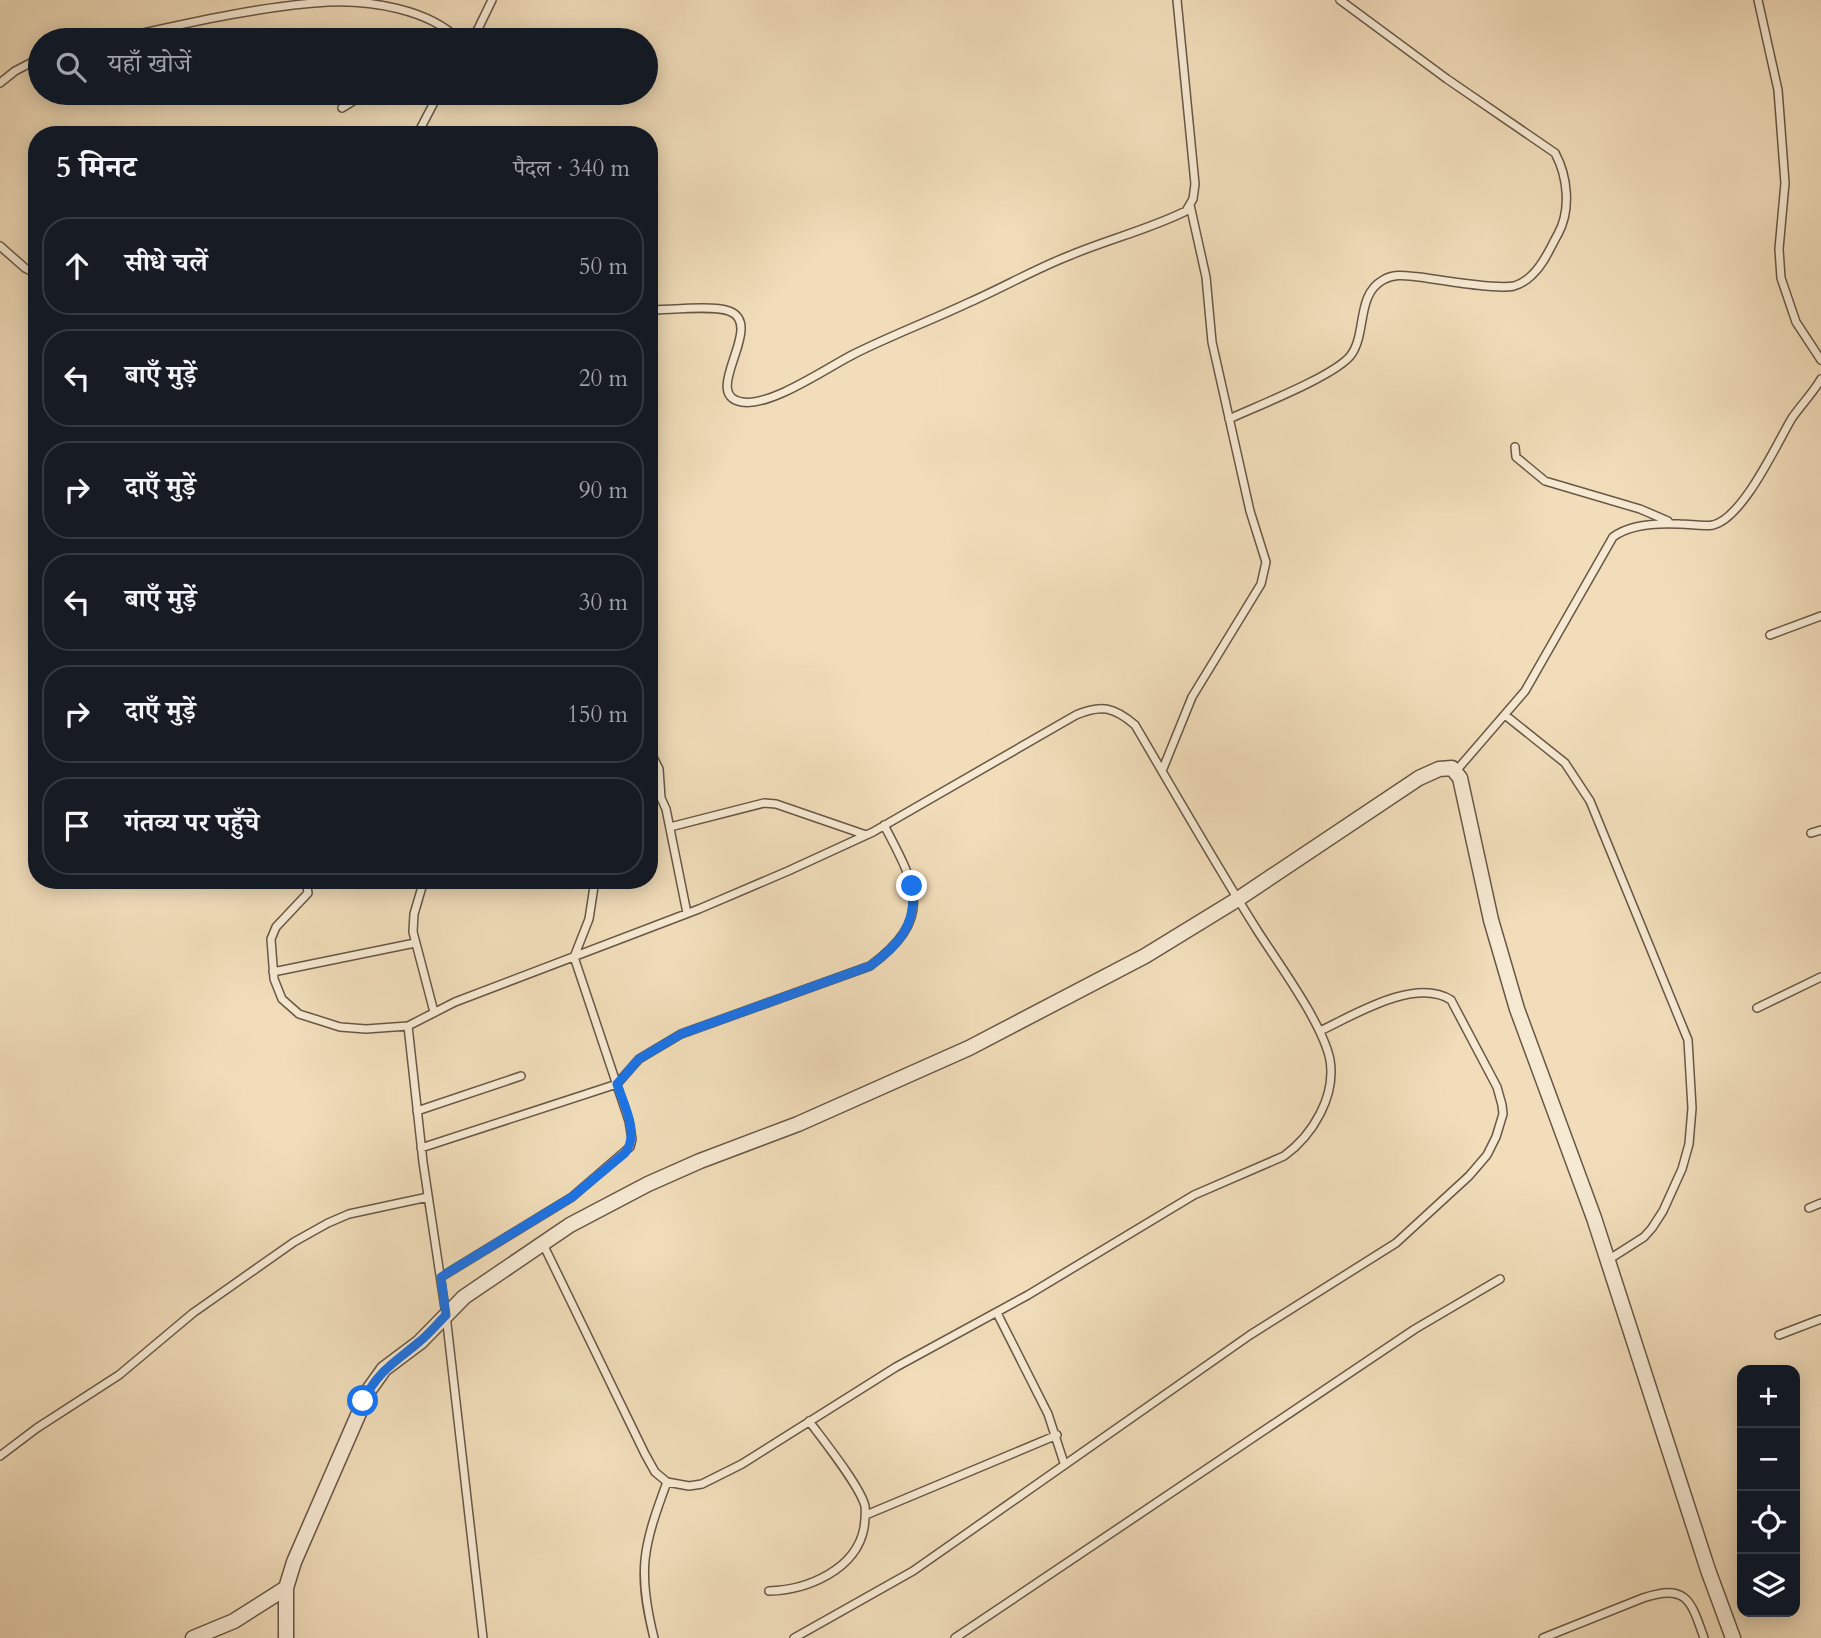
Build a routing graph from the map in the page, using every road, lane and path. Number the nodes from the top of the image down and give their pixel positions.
1 (492, 0) edge
2 (1177, 0) edge
3 (1340, 0) edge
4 (1758, 0) edge
5 (173, 28) edge
6 (441, 28) edge
7 (477, 28) edge
8 (28, 64) edge
9 (0, 83) edge
10 (347, 105) edge
11 (433, 105) edge
12 (342, 108) dead end
13 (422, 126) edge
14 (1190, 205) junction
15 (0, 246) edge
16 (28, 270) edge
17 (658, 310) edge
18 (1821, 360) edge
19 (1821, 379) edge
20 (1229, 419) junction
21 (1515, 447) dead end
22 (1672, 523) junction
23 (1821, 616) edge
24 (1770, 635) dead end
25 (1505, 715) junction
26 (658, 767) edge
27 (1162, 771) junction
28 (1456, 771) junction
29 (658, 796) edge
30 (661, 798) junction
31 (884, 825) junction
32 (670, 827) junction
33 (1821, 830) edge
34 (1811, 834) dead end
35 (866, 835) junction
36 (307, 889) edge
37 (422, 889) edge
38 (594, 889) edge
39 (1238, 899) junction
40 (687, 913) junction
41 (415, 943) junction
42 (574, 957) junction
43 (273, 972) junction
44 (1821, 977) edge
45 (1757, 1008) dead end
46 (435, 1012) junction
47 (408, 1026) junction
48 (1320, 1031) junction
49 (521, 1076) dead end
50 (617, 1084) junction
51 (417, 1111) junction
52 (421, 1148) junction
53 (429, 1197) junction
54 (1821, 1203) edge
55 (1809, 1208) dead end
56 (543, 1243) junction
57 (1608, 1260) junction
58 (441, 1277) junction
59 (1500, 1279) dead end
60 (997, 1313) junction
61 (446, 1315) junction
62 (1821, 1319) edge
63 (1779, 1335) dead end
64 (809, 1421) junction
65 (1056, 1435) junction
66 (0, 1456) edge
67 (1064, 1463) junction
68 (667, 1482) junction
69 (866, 1515) junction
70 (286, 1588) junction
71 (769, 1591) dead end
72 (193, 1638) edge
73 (286, 1638) edge
74 (483, 1638) edge
75 (654, 1638) edge
76 (794, 1638) edge
77 (955, 1638) edge
78 (1543, 1638) edge
79 (1704, 1638) edge
80 (1733, 1638) edge

1 - 7 lane
2 - 14 lane
3 - 20 lane
4 - 18 lane
5 - 6 lane
8 - 9 lane
10 - 12 lane
11 - 13 lane
14 - 17 lane
14 - 20 lane
15 - 16 lane
19 - 22 lane
20 - 27 lane
21 - 22 lane
22 - 25 lane
23 - 24 lane
25 - 28 lane
25 - 57 lane
26 - 30 lane
27 - 31 lane
27 - 39 lane
28 - 39 street
28 - 57 street
29 - 30 lane
30 - 32 lane
31 - 35 lane
31 - 50 lane
32 - 35 lane
32 - 40 lane
33 - 34 lane
35 - 40 lane
36 - 43 lane
37 - 41 lane
38 - 42 lane
39 - 48 lane
39 - 56 street
40 - 42 lane
41 - 43 lane
41 - 46 lane
42 - 46 lane
42 - 50 lane
43 - 47 lane
44 - 45 lane
46 - 47 lane
47 - 51 lane
48 - 60 lane
48 - 67 lane
49 - 51 lane
50 - 52 lane
50 - 58 lane
51 - 52 lane
52 - 53 lane
53 - 58 lane
53 - 66 lane
54 - 55 lane
56 - 61 street
56 - 68 lane
57 - 80 street
58 - 61 lane
59 - 77 lane
60 - 64 lane
60 - 65 lane
61 - 70 street
61 - 74 lane
62 - 63 lane
64 - 68 lane
64 - 69 lane
65 - 67 lane
65 - 69 lane
67 - 76 lane
68 - 75 lane
69 - 71 lane
70 - 72 street
70 - 73 street
78 - 79 lane

